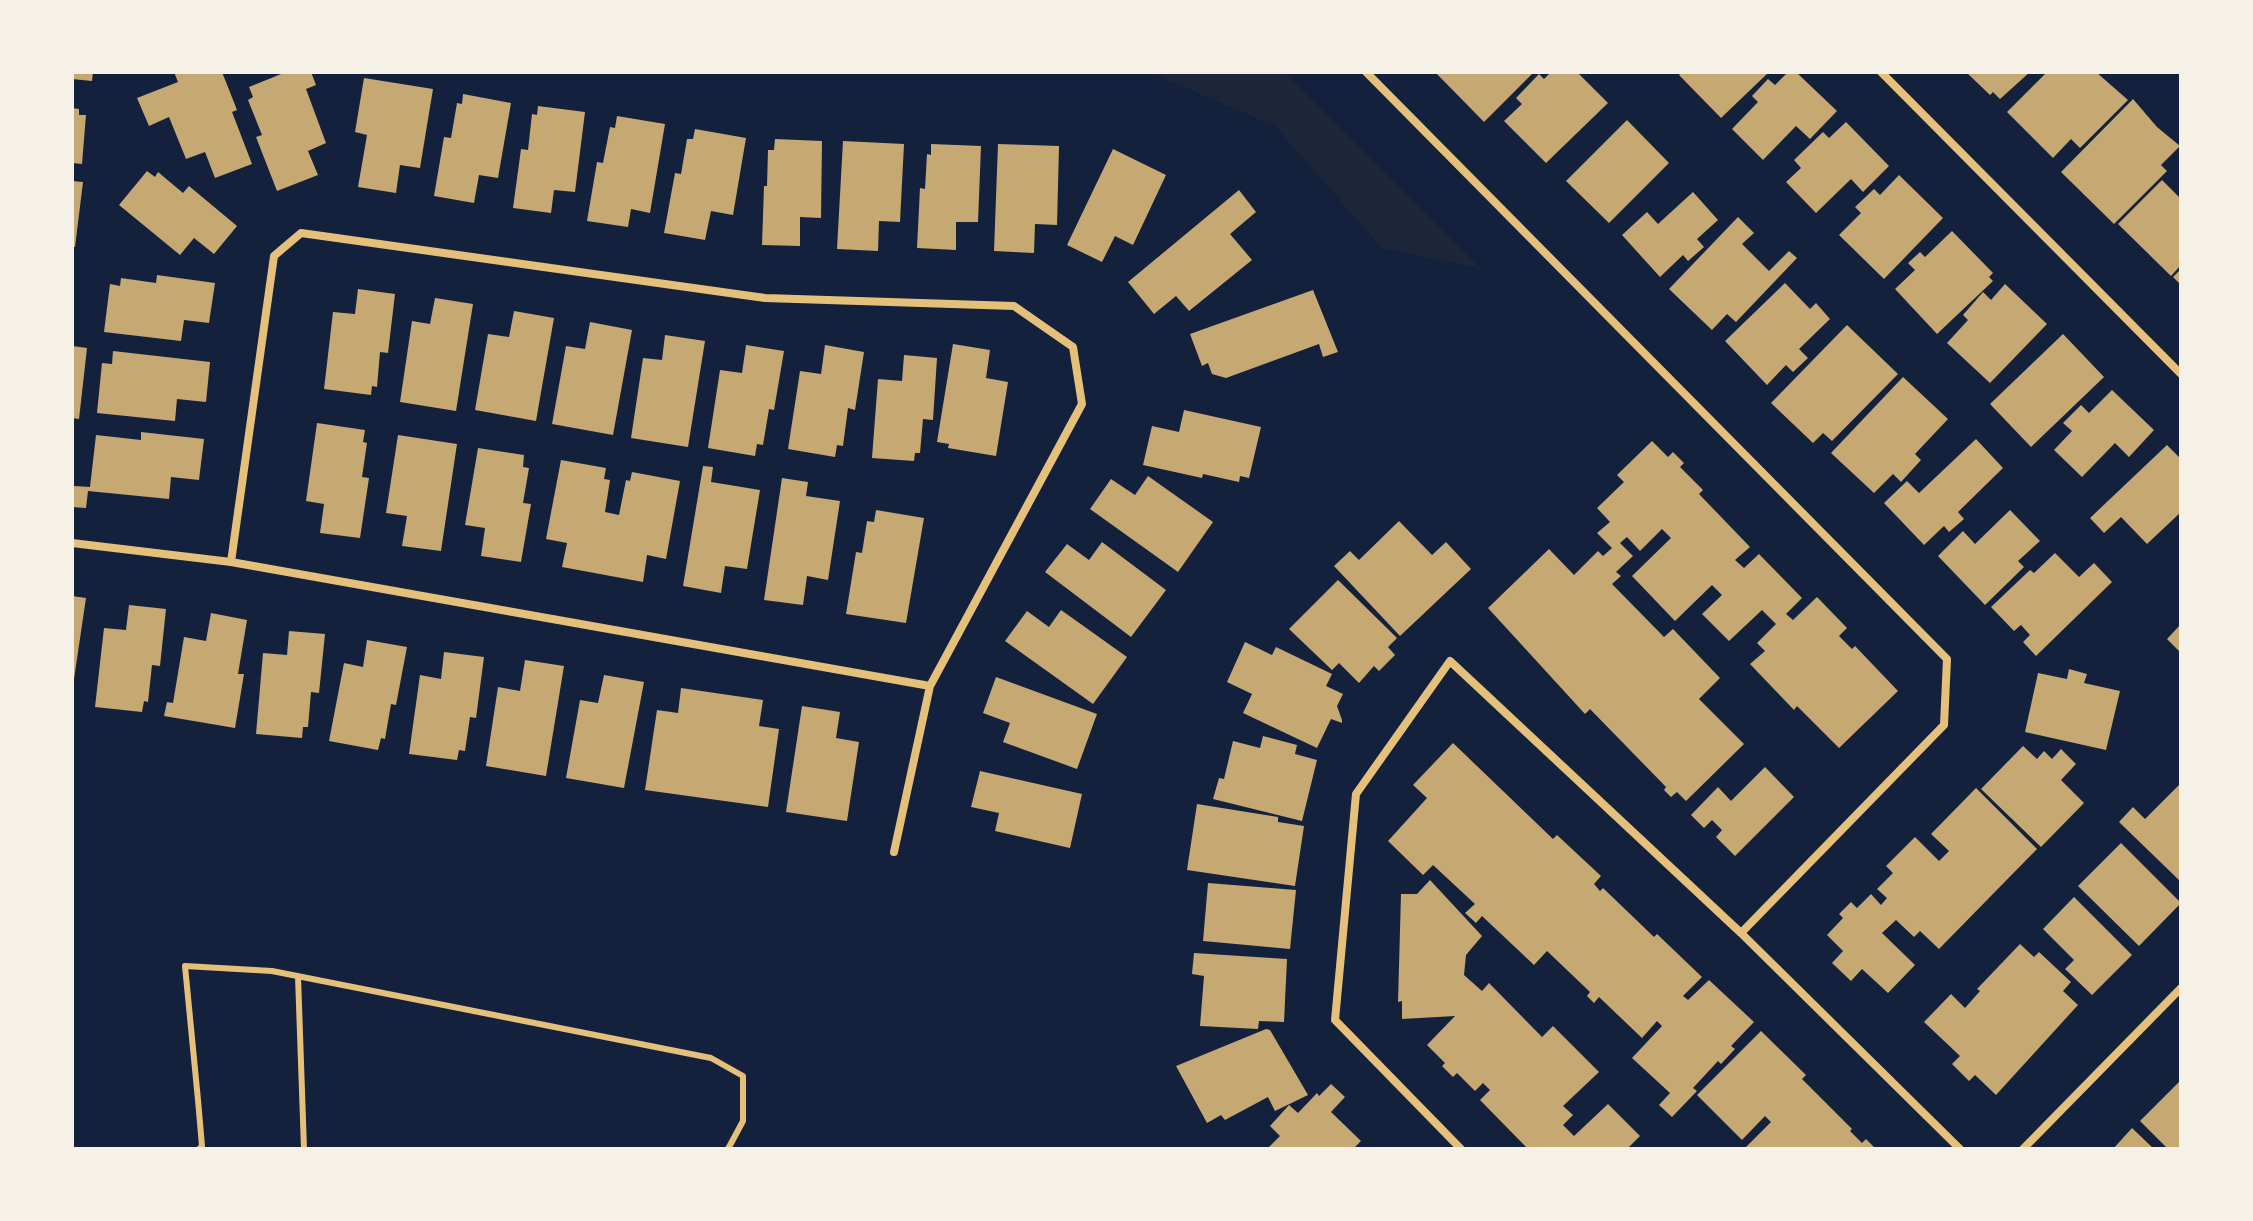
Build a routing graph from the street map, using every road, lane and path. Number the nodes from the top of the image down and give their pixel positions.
1 (1366, 72) edge
2 (1881, 72) edge
3 (2181, 374) edge
4 (72, 543) edge
5 (231, 562) junction
6 (930, 686) junction
7 (894, 852) dead end
8 (1741, 933) junction
9 (298, 976) junction
10 (2181, 988) edge
11 (201, 1148) edge
12 (304, 1149) edge
13 (728, 1149) edge
14 (1461, 1149) edge
15 (1960, 1149) edge
16 (2023, 1149) edge

1 - 8 street
2 - 3 street
4 - 5 street
5 - 6 street
5 - 6 street
6 - 7 street
8 - 14 street
8 - 15 street
9 - 11 lane
9 - 12 lane
9 - 13 lane
10 - 16 street

